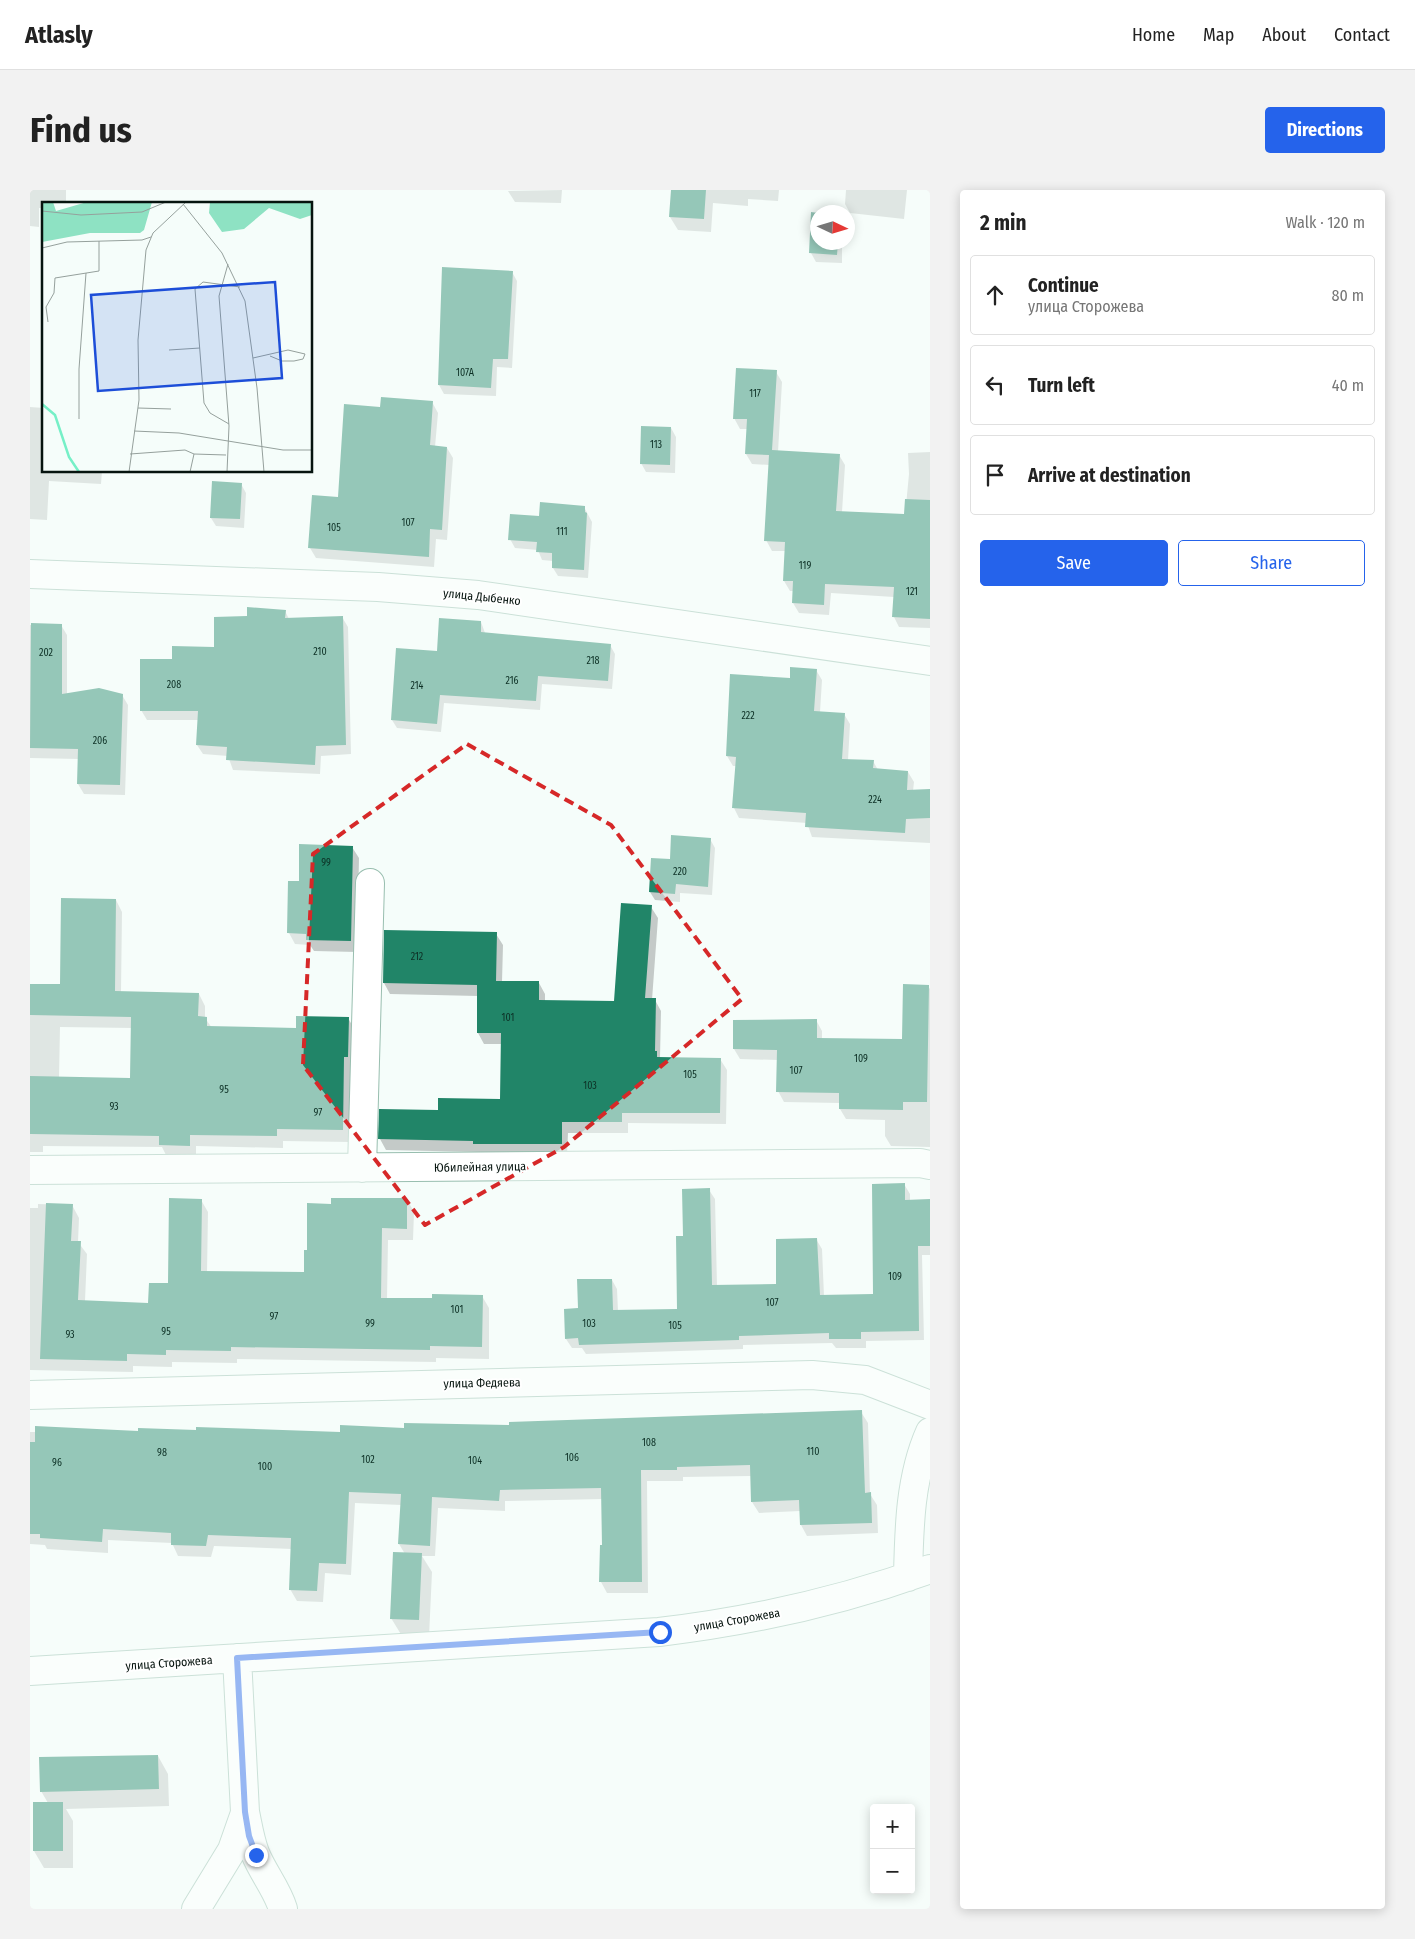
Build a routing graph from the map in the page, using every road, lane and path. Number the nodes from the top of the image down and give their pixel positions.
1 (30, 574) edge
2 (930, 661) edge
3 (370, 882) dead end
4 (930, 1165) edge
5 (362, 1168) junction
6 (30, 1170) edge
7 (30, 1395) edge
8 (930, 1405) edge
9 (930, 1432) edge
10 (919, 1573) edge
11 (237, 1658) junction
12 (30, 1671) edge
13 (245, 1812) junction
14 (196, 1909) edge
15 (283, 1909) edge

1 - 2 street, улица Дыбенко
3 - 5 street
4 - 5 street, Юбилейная улица
5 - 6 street, Юбилейная улица
7 - 8 street, улица Федяева
9 - 10 street
10 - 11 street, улица Сторожева
11 - 12 street, улица Сторожева
11 - 13 street
13 - 14 street
13 - 15 street

